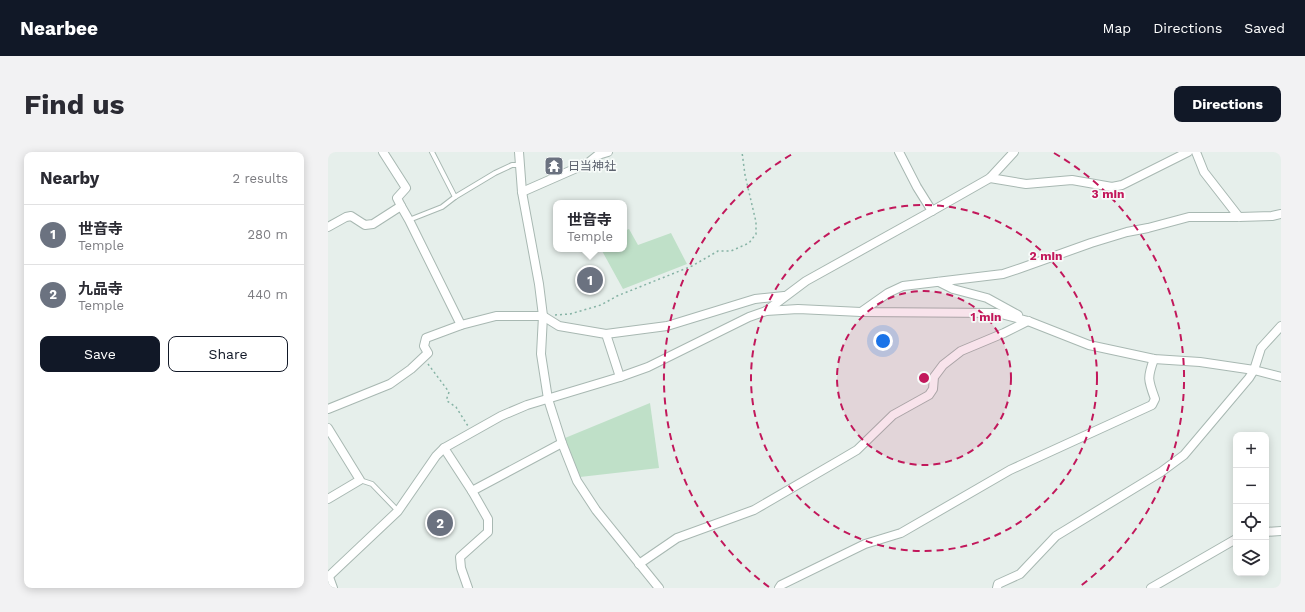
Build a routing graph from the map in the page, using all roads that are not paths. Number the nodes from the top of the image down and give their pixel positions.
1 (382, 152) edge
2 (432, 152) edge
3 (519, 152) edge
4 (608, 152) edge
5 (899, 152) edge
6 (1014, 152) edge
7 (1188, 152) edge
8 (1196, 152) edge
9 (521, 165) junction
10 (990, 178) junction
11 (522, 192) junction
12 (455, 197) junction
13 (401, 206) junction
14 (932, 211) junction
15 (1281, 214) edge
16 (1239, 217) junction
17 (410, 220) junction
18 (328, 227) edge
19 (939, 282) junction
20 (786, 296) junction
21 (766, 311) junction
22 (861, 312) junction
23 (543, 316) junction
24 (1028, 321) junction
25 (461, 325) junction
26 (1281, 326) edge
27 (606, 334) junction
28 (1154, 359) junction
29 (1254, 370) junction
30 (620, 377) junction
31 (1281, 377) edge
32 (548, 399) junction
33 (328, 409) edge
34 (328, 428) edge
35 (562, 443) junction
36 (444, 448) junction
37 (360, 480) junction
38 (472, 491) junction
39 (328, 499) edge
40 (398, 511) junction
41 (1269, 532) edge
42 (1281, 532) edge
43 (1234, 540) edge
44 (640, 564) junction
45 (328, 577) edge
46 (998, 586) edge
47 (655, 587) edge
48 (333, 588) edge
49 (468, 588) edge
50 (779, 588) edge
51 (990, 588) edge
52 (1151, 588) edge

1 - 13 street
2 - 12 lane
3 - 9 street
4 - 11 street
5 - 14 street
6 - 10 street
7 - 10 street
8 - 16 street
9 - 11 street
9 - 12 lane
10 - 14 street
11 - 23 street
12 - 17 lane
13 - 17 street
13 - 18 street
14 - 20 street
15 - 16 street
16 - 19 street
17 - 25 street
19 - 22 street
19 - 24 street
20 - 21 street
20 - 27 street
21 - 22 street
21 - 30 street
22 - 24 street
23 - 25 street
23 - 27 street
23 - 32 street
24 - 28 street
24 - 44 street
25 - 33 street
26 - 29 street
27 - 30 street
28 - 29 street
28 - 50 street
29 - 31 street
29 - 46 street
30 - 32 street
32 - 35 street
32 - 36 street
34 - 37 street
35 - 38 street
35 - 44 street
36 - 38 street
36 - 40 street
37 - 39 street
37 - 40 lane
38 - 49 street
40 - 45 street
41 - 42 street
43 - 52 street
44 - 47 street
45 - 48 street
46 - 51 street

